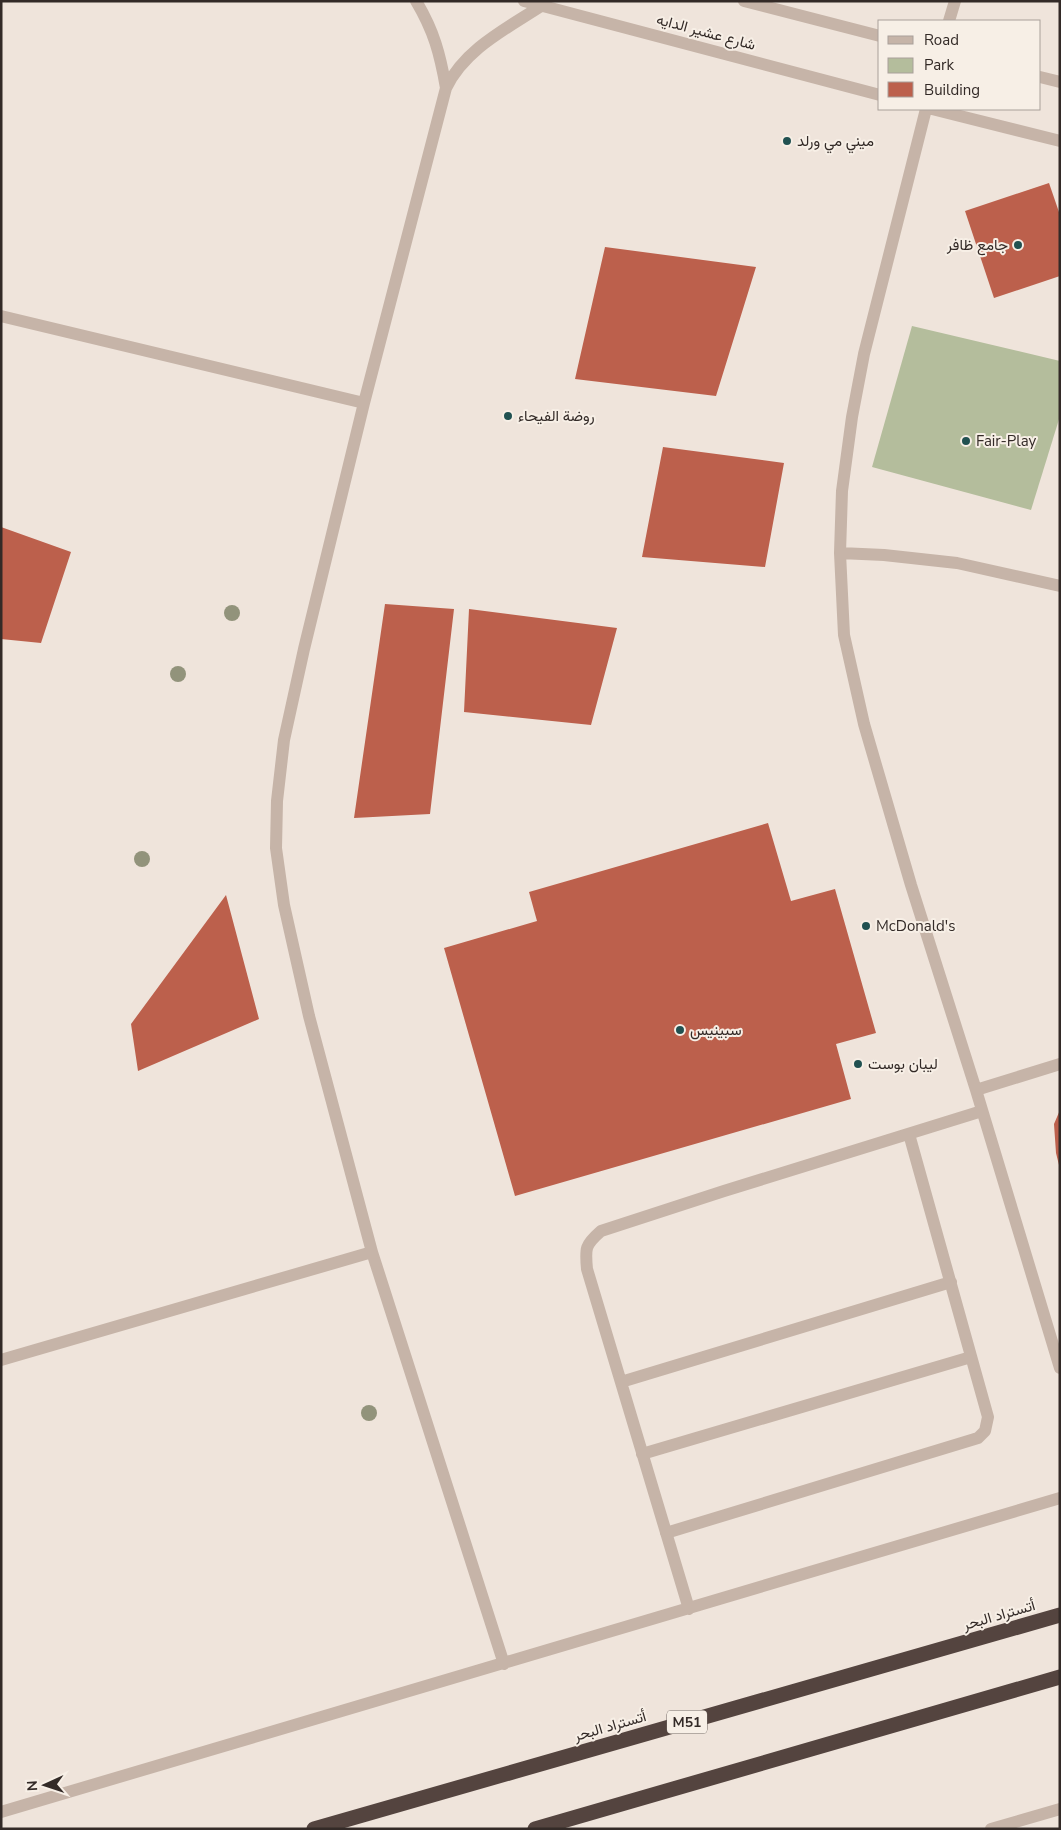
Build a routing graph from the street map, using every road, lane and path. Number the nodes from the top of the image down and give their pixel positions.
1 (416, 1) edge
2 (524, 1) edge
3 (744, 1) edge
4 (955, 1) edge
5 (541, 6) junction
6 (949, 20) edge
7 (878, 35) edge
8 (1041, 77) edge
9 (1060, 82) edge
10 (446, 88) junction
11 (878, 94) edge
12 (926, 110) edge
13 (936, 110) edge
14 (1060, 141) edge
15 (1, 316) edge
16 (364, 403) junction
17 (840, 553) junction
18 (1060, 586) edge
19 (1060, 1064) edge
20 (976, 1090) junction
21 (982, 1111) junction
22 (909, 1134) junction
23 (372, 1252) junction
24 (951, 1282) junction
25 (971, 1357) junction
26 (1, 1360) edge
27 (1060, 1368) edge
28 (621, 1382) junction
29 (642, 1454) junction
30 (1060, 1498) edge
31 (666, 1533) junction
32 (689, 1609) junction
33 (1060, 1615) edge
34 (504, 1664) junction
35 (1060, 1677) edge
36 (1060, 1809) edge
37 (1, 1812) edge
38 (314, 1829) edge
39 (535, 1829) edge
40 (991, 1829) edge

1 - 10 street
2 - 5 street, شارع عشير الدايه
3 - 7 street
4 - 6 street
5 - 10 street
5 - 11 street, شارع عشير الدايه
8 - 9 street
10 - 16 street
12 - 17 street
13 - 14 street
15 - 16 street
16 - 23 street
17 - 18 street
17 - 20 street
19 - 20 street
20 - 21 street
21 - 22 street
21 - 27 street
22 - 24 street
22 - 28 street
23 - 26 street
23 - 34 street
24 - 25 street
24 - 28 street
25 - 29 street
25 - 31 street
28 - 29 street
29 - 31 street
30 - 32 street
31 - 32 street
32 - 34 street
33 - 38 highway, أتستراد البحر / M51
34 - 37 street
35 - 39 highway
36 - 40 street

